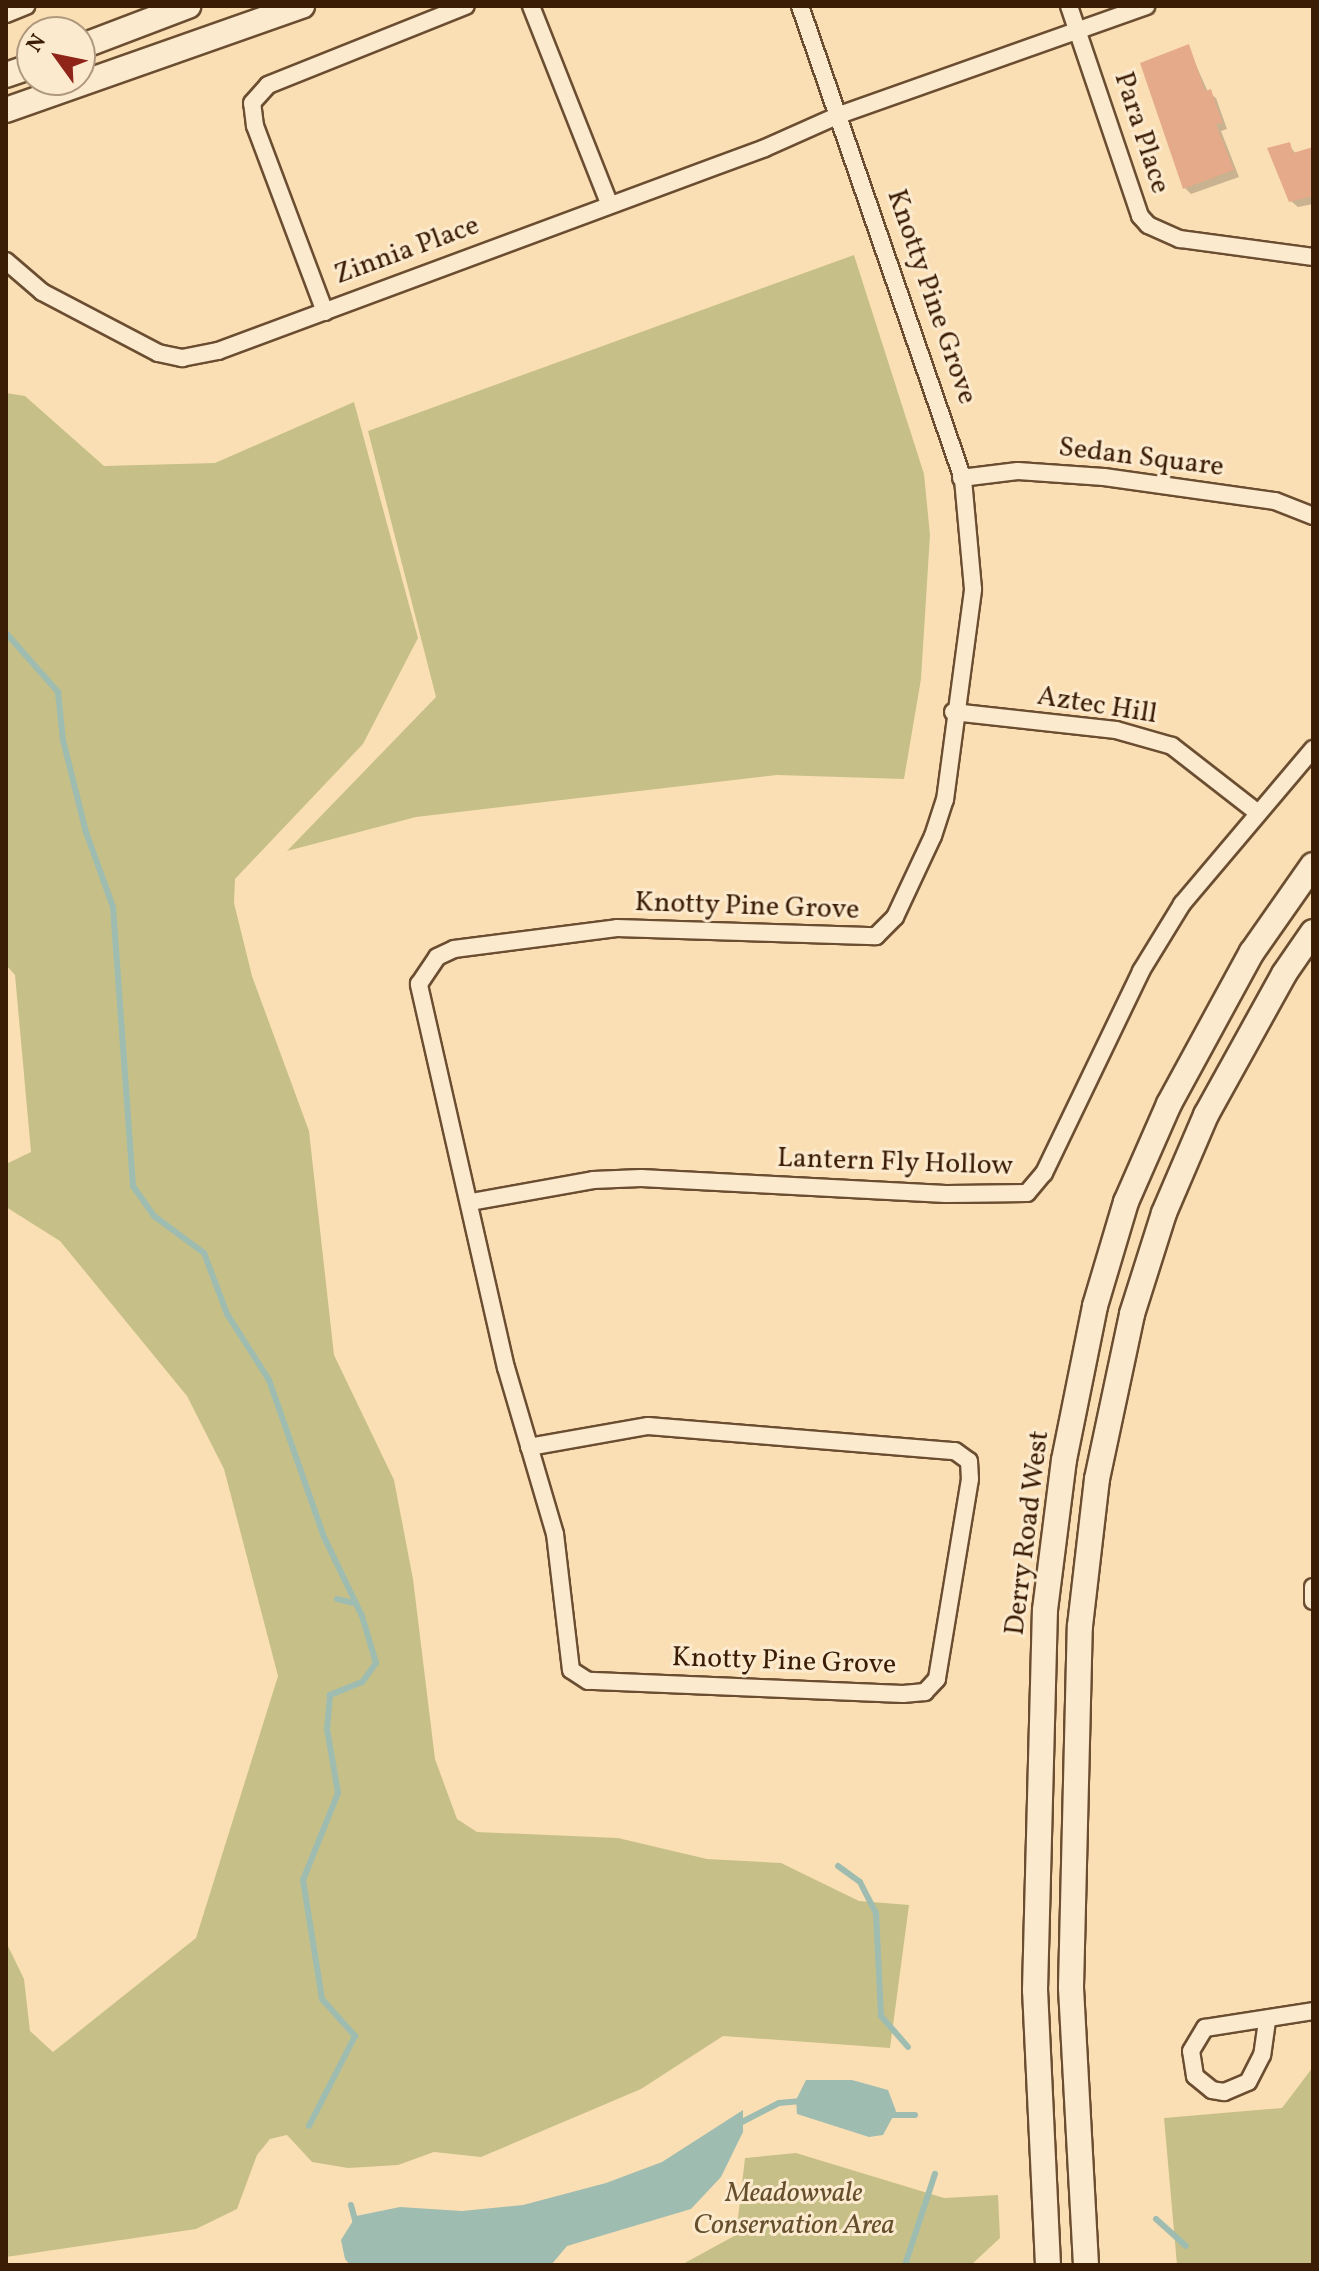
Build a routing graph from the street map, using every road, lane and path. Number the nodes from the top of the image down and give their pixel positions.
1 (26, 6) edge
2 (188, 6) edge
3 (302, 6) edge
4 (466, 6) edge
5 (531, 6) edge
6 (800, 6) edge
7 (1069, 6) edge
8 (1146, 6) edge
9 (6, 14) edge
10 (1079, 32) junction
11 (96, 41) edge
12 (6, 110) edge
13 (839, 115) junction
14 (609, 203) junction
15 (1313, 257) edge
16 (6, 261) edge
17 (325, 312) junction
18 (961, 478) junction
19 (1313, 516) edge
20 (953, 712) junction
21 (1313, 749) edge
22 (1258, 813) junction
23 (1313, 865) edge
24 (1313, 932) edge
25 (471, 1202) junction
26 (529, 1447) junction
27 (1313, 1587) edge
28 (1313, 1601) edge
29 (1313, 2011) edge
30 (1267, 2021) junction
31 (1086, 2264) edge
32 (1048, 2265) edge

1 - 9 street
2 - 11 main road
3 - 12 main road
4 - 17 street
5 - 14 street
6 - 13 street, Knotty Pine Grove
7 - 10 street, Para Place
8 - 10 street, Zinnia Place
10 - 13 street, Zinnia Place
10 - 15 street, Para Place
13 - 14 street, Zinnia Place
13 - 18 street, Knotty Pine Grove
14 - 17 street, Zinnia Place
16 - 17 street, Zinnia Place
18 - 19 street, Sedan Square
18 - 20 street, Knotty Pine Grove
20 - 22 street, Aztec Hill
20 - 25 street, Knotty Pine Grove
21 - 22 street, Lantern Fly Hollow
22 - 25 street, Lantern Fly Hollow
23 - 32 main road, Derry Road West
24 - 31 main road
25 - 26 street, Knotty Pine Grove
26 - 26 street, Knotty Pine Grove
27 - 28 street
29 - 30 street
30 - 30 street

